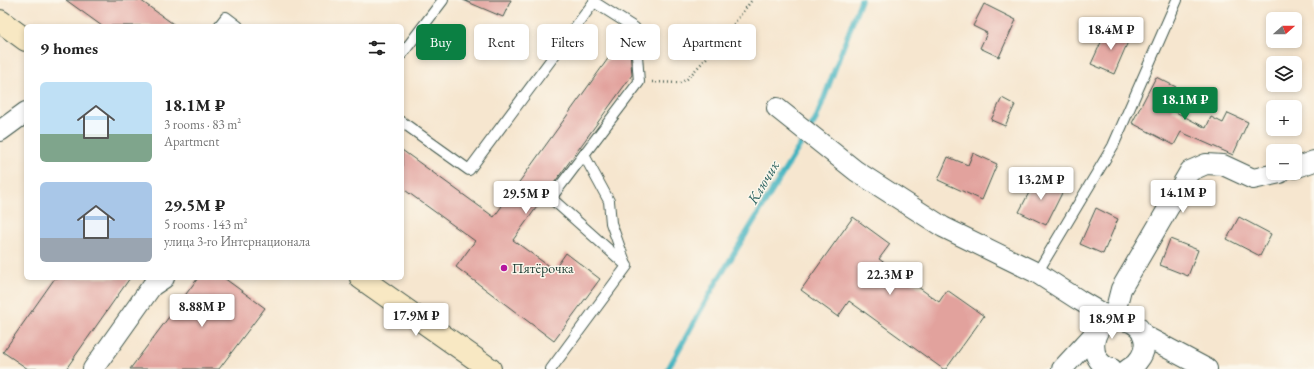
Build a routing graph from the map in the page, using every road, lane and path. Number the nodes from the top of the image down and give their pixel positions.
1 (443, 0) edge
2 (752, 0) edge
3 (1177, 0) edge
4 (0, 21) edge
5 (221, 24) edge
6 (235, 24) edge
7 (24, 39) edge
8 (404, 51) edge
9 (639, 82) junction
10 (777, 108) dead end
11 (24, 113) edge
12 (404, 123) edge
13 (0, 131) edge
14 (584, 155) junction
15 (1314, 161) edge
16 (1302, 165) edge
17 (1266, 176) edge
18 (627, 266) junction
19 (1037, 273) junction
20 (161, 280) edge
21 (364, 280) edge
22 (1106, 325) junction
23 (1143, 335) junction
24 (1106, 366) edge
25 (1063, 368) edge
26 (93, 369) edge
27 (490, 369) edge
28 (551, 369) edge
29 (1128, 369) edge
30 (1207, 369) edge

1 - 8 lane
2 - 9 path
3 - 19 lane
4 - 7 main road
5 - 6 lane
9 - 12 lane
9 - 14 lane
10 - 19 street
11 - 13 street
14 - 18 lane
14 - 18 lane
15 - 16 street
17 - 22 street
18 - 28 lane
19 - 22 street
20 - 26 street
21 - 27 main road
22 - 23 street
22 - 24 street
22 - 25 street
23 - 29 street
23 - 30 street
24 - 25 street

